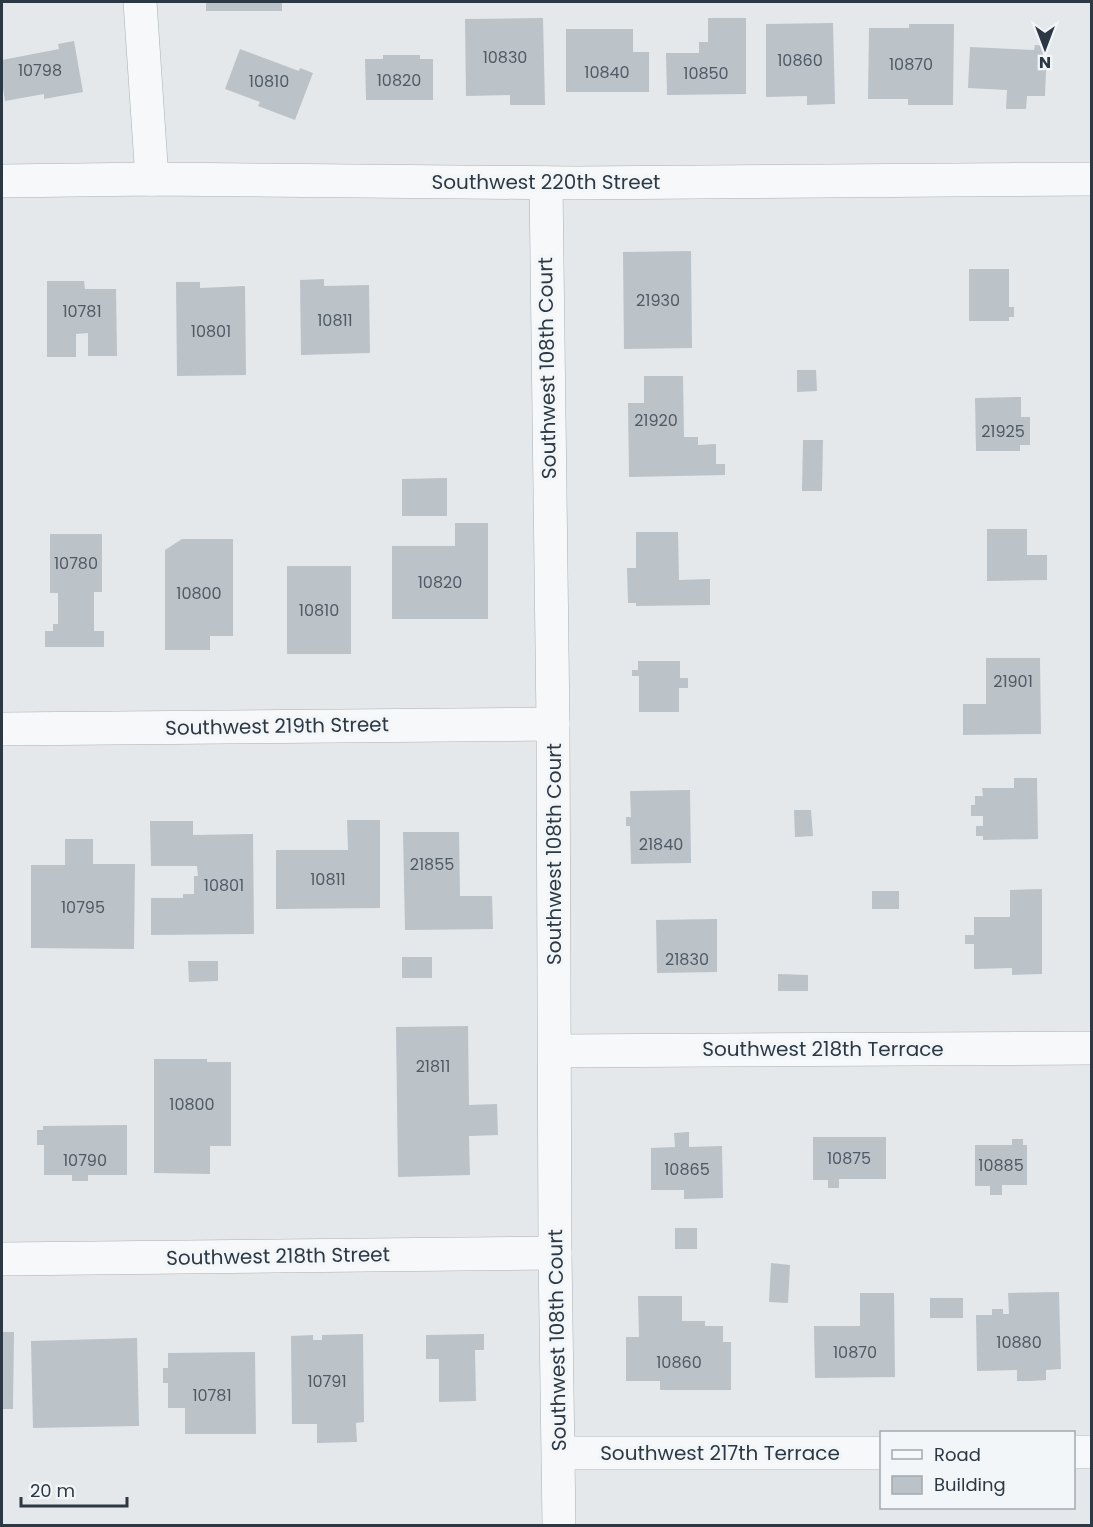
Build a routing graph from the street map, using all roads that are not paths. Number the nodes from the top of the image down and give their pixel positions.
1 (140, 2) edge
2 (1092, 178) edge
3 (152, 179) junction
4 (2, 181) edge
5 (546, 183) junction
6 (553, 724) junction
7 (2, 729) edge
8 (1092, 1048) edge
9 (555, 1051) junction
10 (555, 1253) junction
11 (2, 1259) edge
12 (1075, 1452) edge
13 (1092, 1452) edge
14 (880, 1453) edge
15 (559, 1454) junction
16 (559, 1526) edge

1 - 3 street
2 - 5 street, Southwest 220th Street
3 - 4 street, Southwest 220th Street
3 - 5 street, Southwest 220th Street
5 - 6 street, Southwest 108th Court
6 - 7 street, Southwest 219th Street
6 - 9 street, Southwest 108th Court
8 - 9 street, Southwest 218th Terrace
9 - 10 street, Southwest 108th Court
10 - 11 street, Southwest 218th Street
10 - 15 street, Southwest 108th Court
12 - 13 street
14 - 15 street, Southwest 217th Terrace
15 - 16 street, Southwest 108th Court

